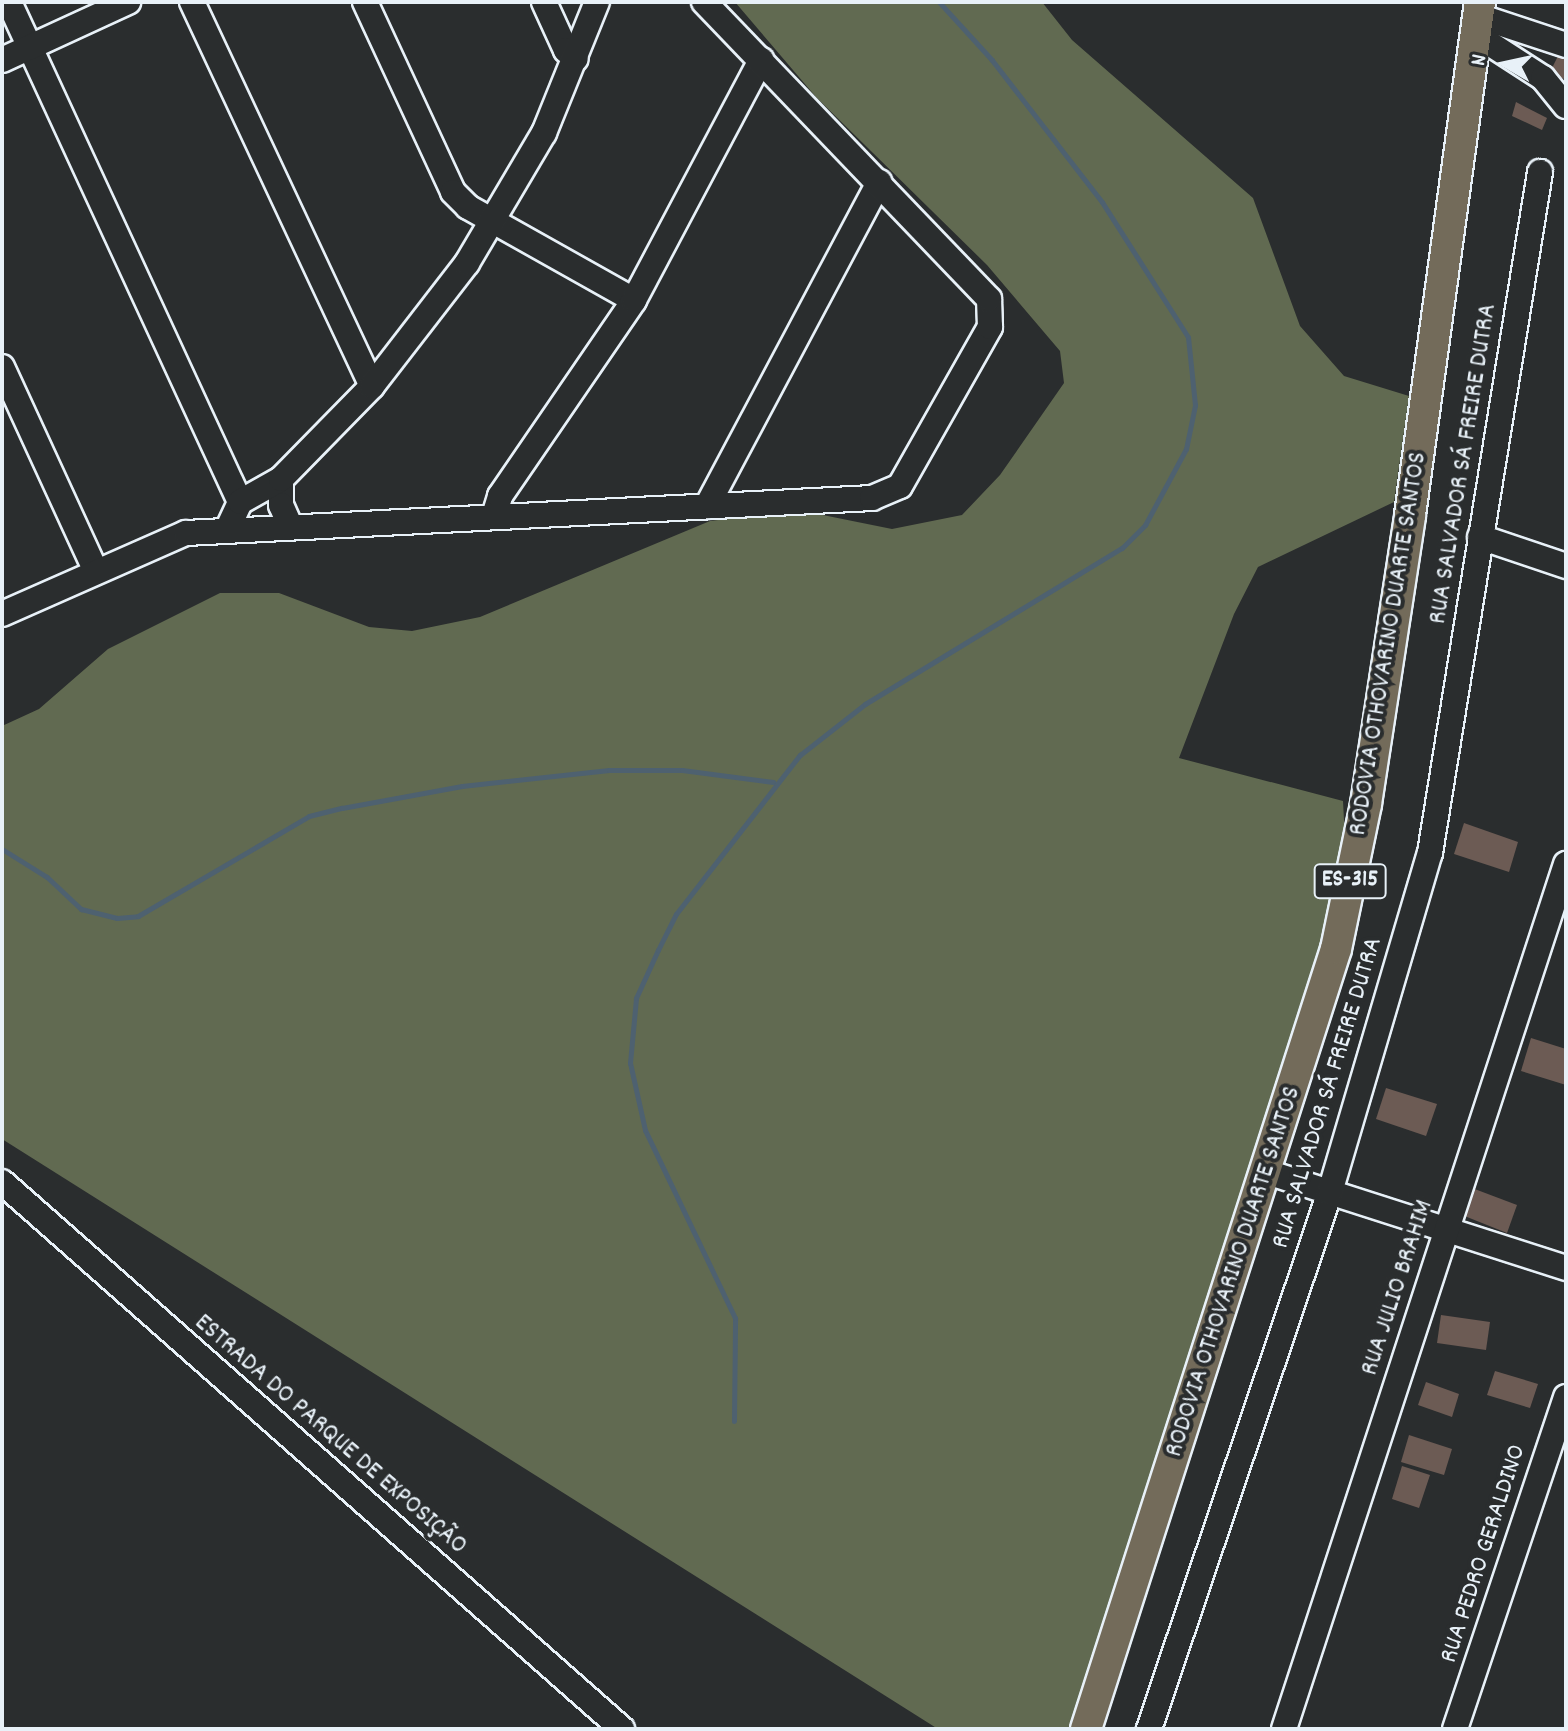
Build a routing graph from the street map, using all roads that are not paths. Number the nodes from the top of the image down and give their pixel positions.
1 (9, 2) edge
2 (128, 2) edge
3 (192, 2) edge
4 (365, 2) edge
5 (544, 2) edge
6 (597, 2) edge
7 (704, 2) edge
8 (1478, 17) edge
9 (1566, 45) edge
10 (30, 48) junction
11 (576, 59) junction
12 (2, 60) edge
13 (761, 60) junction
14 (1566, 106) edge
15 (1540, 172) dead end
16 (879, 182) junction
17 (496, 220) junction
18 (634, 300) junction
19 (2, 367) edge
20 (372, 386) junction
21 (281, 479) junction
22 (240, 502) junction
23 (707, 506) junction
24 (494, 516) junction
25 (290, 525) junction
26 (228, 528) junction
27 (1480, 537) junction
28 (1566, 566) edge
29 (96, 571) junction
30 (2, 614) edge
31 (1566, 864) edge
32 (1267, 1172) junction
33 (2, 1182) edge
34 (1330, 1192) junction
35 (1446, 1228) junction
36 (1566, 1268) edge
37 (1566, 1397) edge
38 (622, 1729) edge
39 (1086, 1729) edge
40 (1149, 1729) edge
41 (1284, 1729) edge
42 (1455, 1729) edge

1 - 10 street
2 - 10 street
3 - 20 street
4 - 17 street
5 - 11 street
6 - 11 street
7 - 13 street
8 - 9 street
8 - 14 street
8 - 32 main road, RODOVIA OTHOVARINO DUARTE SANTOS / ES-315
10 - 12 street
10 - 22 street
11 - 17 street
13 - 16 street
13 - 18 street
15 - 27 street, RUA SALVADOR SÁ FREIRE DUTRA
16 - 23 street
16 - 23 street
17 - 18 street
17 - 20 street
18 - 24 street
19 - 29 street
20 - 21 street
21 - 22 street
21 - 25 street
22 - 26 street
23 - 24 street
24 - 25 street
25 - 26 street
26 - 29 street
27 - 28 street
27 - 34 street, RUA SALVADOR SÁ FREIRE DUTRA
29 - 30 street
31 - 35 street, RUA JULIO BRAHIM
32 - 34 street
32 - 39 main road, RODOVIA OTHOVARINO DUARTE SANTOS / ES-315
33 - 38 street, ESTRADA DO PARQUE DE EXPOSIÇÃO
34 - 35 street
34 - 40 street, RUA SALVADOR SÁ FREIRE DUTRA
35 - 36 street
35 - 41 street, RUA JULIO BRAHIM
37 - 42 street, RUA PEDRO GERALDINO

